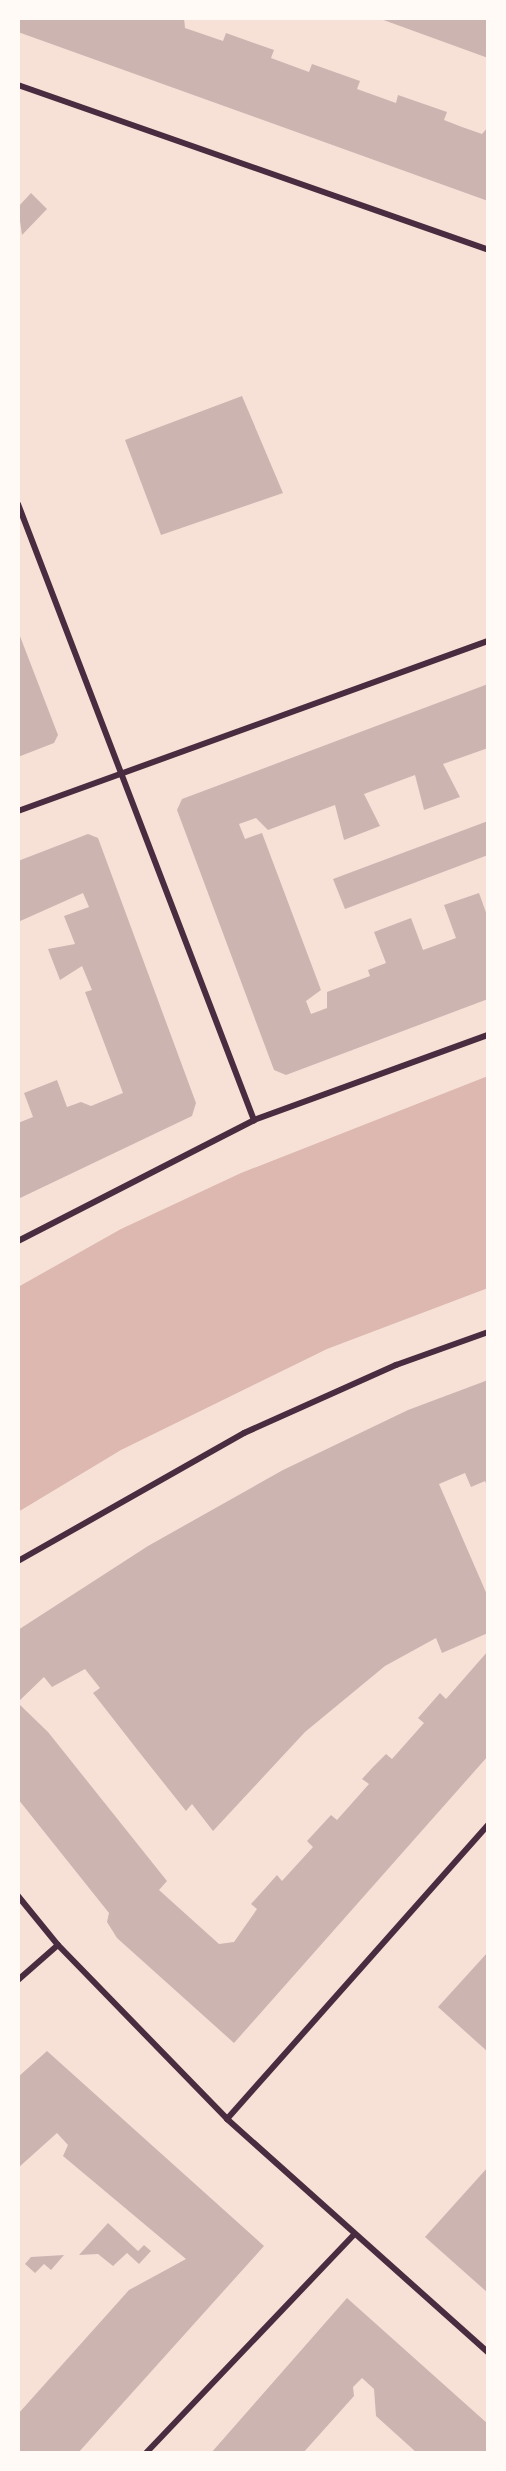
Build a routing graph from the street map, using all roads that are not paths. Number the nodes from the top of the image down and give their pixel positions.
1 (18, 86) edge
2 (488, 250) edge
3 (18, 504) edge
4 (488, 641) edge
5 (120, 776) junction
6 (18, 811) edge
7 (488, 1035) edge
8 (254, 1120) junction
9 (18, 1241) edge
10 (488, 1332) edge
11 (18, 1561) edge
12 (488, 1825) edge
13 (18, 1896) edge
14 (58, 1945) junction
15 (18, 1980) edge
16 (227, 2119) junction
17 (353, 2236) junction
18 (488, 2352) edge
19 (146, 2453) edge

1 - 2 street
3 - 5 street
4 - 5 street
5 - 6 street
5 - 8 street
7 - 8 street
8 - 9 street
10 - 11 street
12 - 16 street
13 - 14 street
14 - 15 street
14 - 16 street
16 - 17 street
17 - 18 street
17 - 19 street

